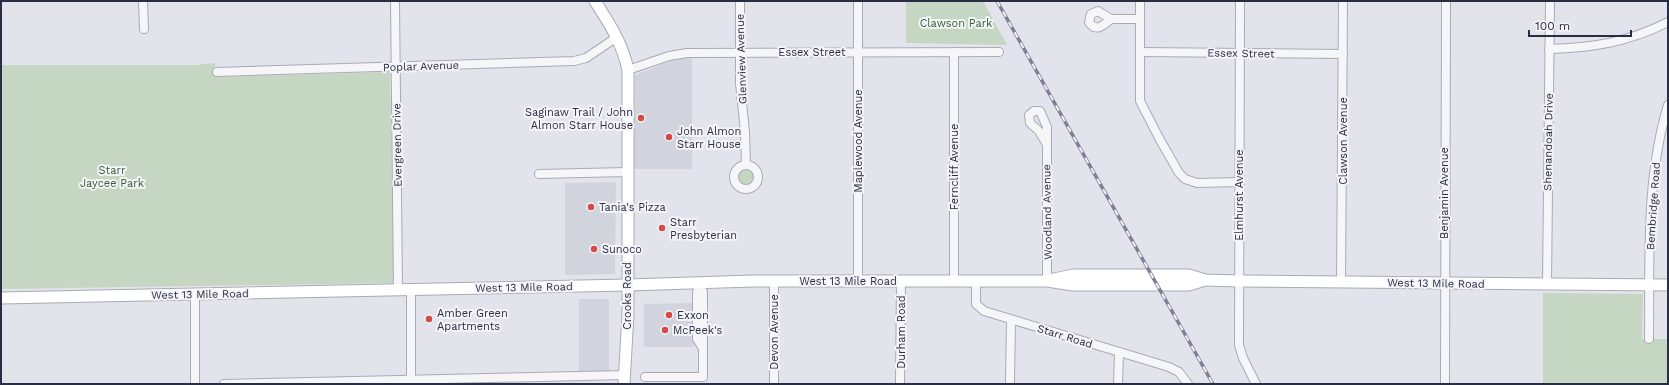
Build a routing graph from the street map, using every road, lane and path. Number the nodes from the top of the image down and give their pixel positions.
1 (143, 1) edge
2 (395, 1) edge
3 (595, 1) edge
4 (740, 1) edge
5 (858, 1) edge
6 (1140, 1) edge
7 (1240, 1) edge
8 (1343, 1) edge
9 (1446, 1) edge
10 (1550, 1) edge
11 (1111, 19) dead end
12 (1140, 19) junction
13 (1668, 22) edge
14 (144, 29) dead end
15 (617, 37) junction
16 (1549, 49) junction
17 (740, 52) junction
18 (858, 52) junction
19 (954, 52) junction
20 (999, 52) dead end
21 (1140, 52) junction
22 (1240, 52) junction
23 (1343, 54) junction
24 (396, 67) junction
25 (628, 70) junction
26 (217, 72) dead end
27 (1668, 105) edge
28 (1046, 143) dead end
29 (746, 165) dead end
30 (627, 172) junction
31 (539, 174) dead end
32 (1239, 182) junction
33 (774, 281) junction
34 (858, 281) junction
35 (901, 281) junction
36 (954, 281) junction
37 (976, 281) junction
38 (1047, 281) junction
39 (1239, 281) junction
40 (1341, 282) junction
41 (699, 283) junction
42 (1444, 283) junction
43 (1547, 284) junction
44 (628, 285) junction
45 (1649, 285) junction
46 (1668, 285) edge
47 (398, 289) junction
48 (411, 289) junction
49 (195, 294) junction
50 (1, 298) edge
51 (1012, 320) junction
52 (1649, 339) dead end
53 (1119, 352) junction
54 (645, 377) dead end
55 (624, 379) edge
56 (411, 382) edge
57 (195, 384) edge
58 (224, 384) edge
59 (774, 384) edge
60 (900, 384) edge
61 (1010, 384) edge
62 (1118, 384) edge
63 (1188, 384) edge
64 (1256, 384) edge
65 (1445, 384) edge

1 - 14 street
2 - 24 street, Evergreen Drive
3 - 15 main road, Crooks Road
4 - 17 street, Glenview Avenue
5 - 18 street, Maplewood Avenue
6 - 12 street
7 - 22 street, Elmhurst Avenue
8 - 23 street, Clawson Avenue
9 - 42 street, Benjamin Avenue
10 - 16 street, Shenandoah Drive
11 - 12 street
12 - 21 street
13 - 16 street
15 - 24 street, Poplar Avenue
15 - 25 main road, Crooks Road
16 - 43 street, Shenandoah Drive
17 - 18 street, Essex Street
17 - 25 street, Essex Street
17 - 29 street, Glenview Avenue
18 - 19 street, Essex Street
18 - 34 street, Maplewood Avenue
19 - 20 street, Essex Street
19 - 36 street, Ferncliff Avenue
21 - 22 street, Essex Street
21 - 32 street
22 - 23 street, Essex Street
22 - 32 street, Elmhurst Avenue
23 - 40 street, Clawson Avenue
24 - 26 street, Poplar Avenue
24 - 47 street, Evergreen Drive
25 - 30 main road, Crooks Road
27 - 45 street, Bembridge Road
28 - 38 street, Woodland Avenue
30 - 31 street
30 - 44 main road, Crooks Road
32 - 39 street, Elmhurst Avenue
33 - 34 main road, West 13 Mile Road
33 - 41 main road, West 13 Mile Road
33 - 59 street, Devon Avenue
34 - 35 main road, West 13 Mile Road
35 - 36 main road, West 13 Mile Road
35 - 60 street, Durham Road
36 - 37 main road, West 13 Mile Road
37 - 38 main road, West 13 Mile Road
37 - 51 street, Starr Road
38 - 39 main road, West 13 Mile Road
39 - 40 main road, West 13 Mile Road
39 - 64 street, Elmhurst Avenue
40 - 42 main road, West 13 Mile Road
41 - 44 main road, West 13 Mile Road
41 - 54 street
42 - 43 main road, West 13 Mile Road
42 - 65 street, Benjamin Avenue
43 - 45 main road, West 13 Mile Road
44 - 48 main road, West 13 Mile Road
44 - 55 main road, Crooks Road
45 - 46 main road, West 13 Mile Road
45 - 52 street, Bembridge Road
47 - 48 main road, West 13 Mile Road
47 - 49 main road, West 13 Mile Road
48 - 56 street
49 - 50 main road, West 13 Mile Road
49 - 57 street
51 - 53 street, Starr Road
51 - 61 street
53 - 62 street
53 - 63 street, Starr Road
55 - 56 street
56 - 58 street

